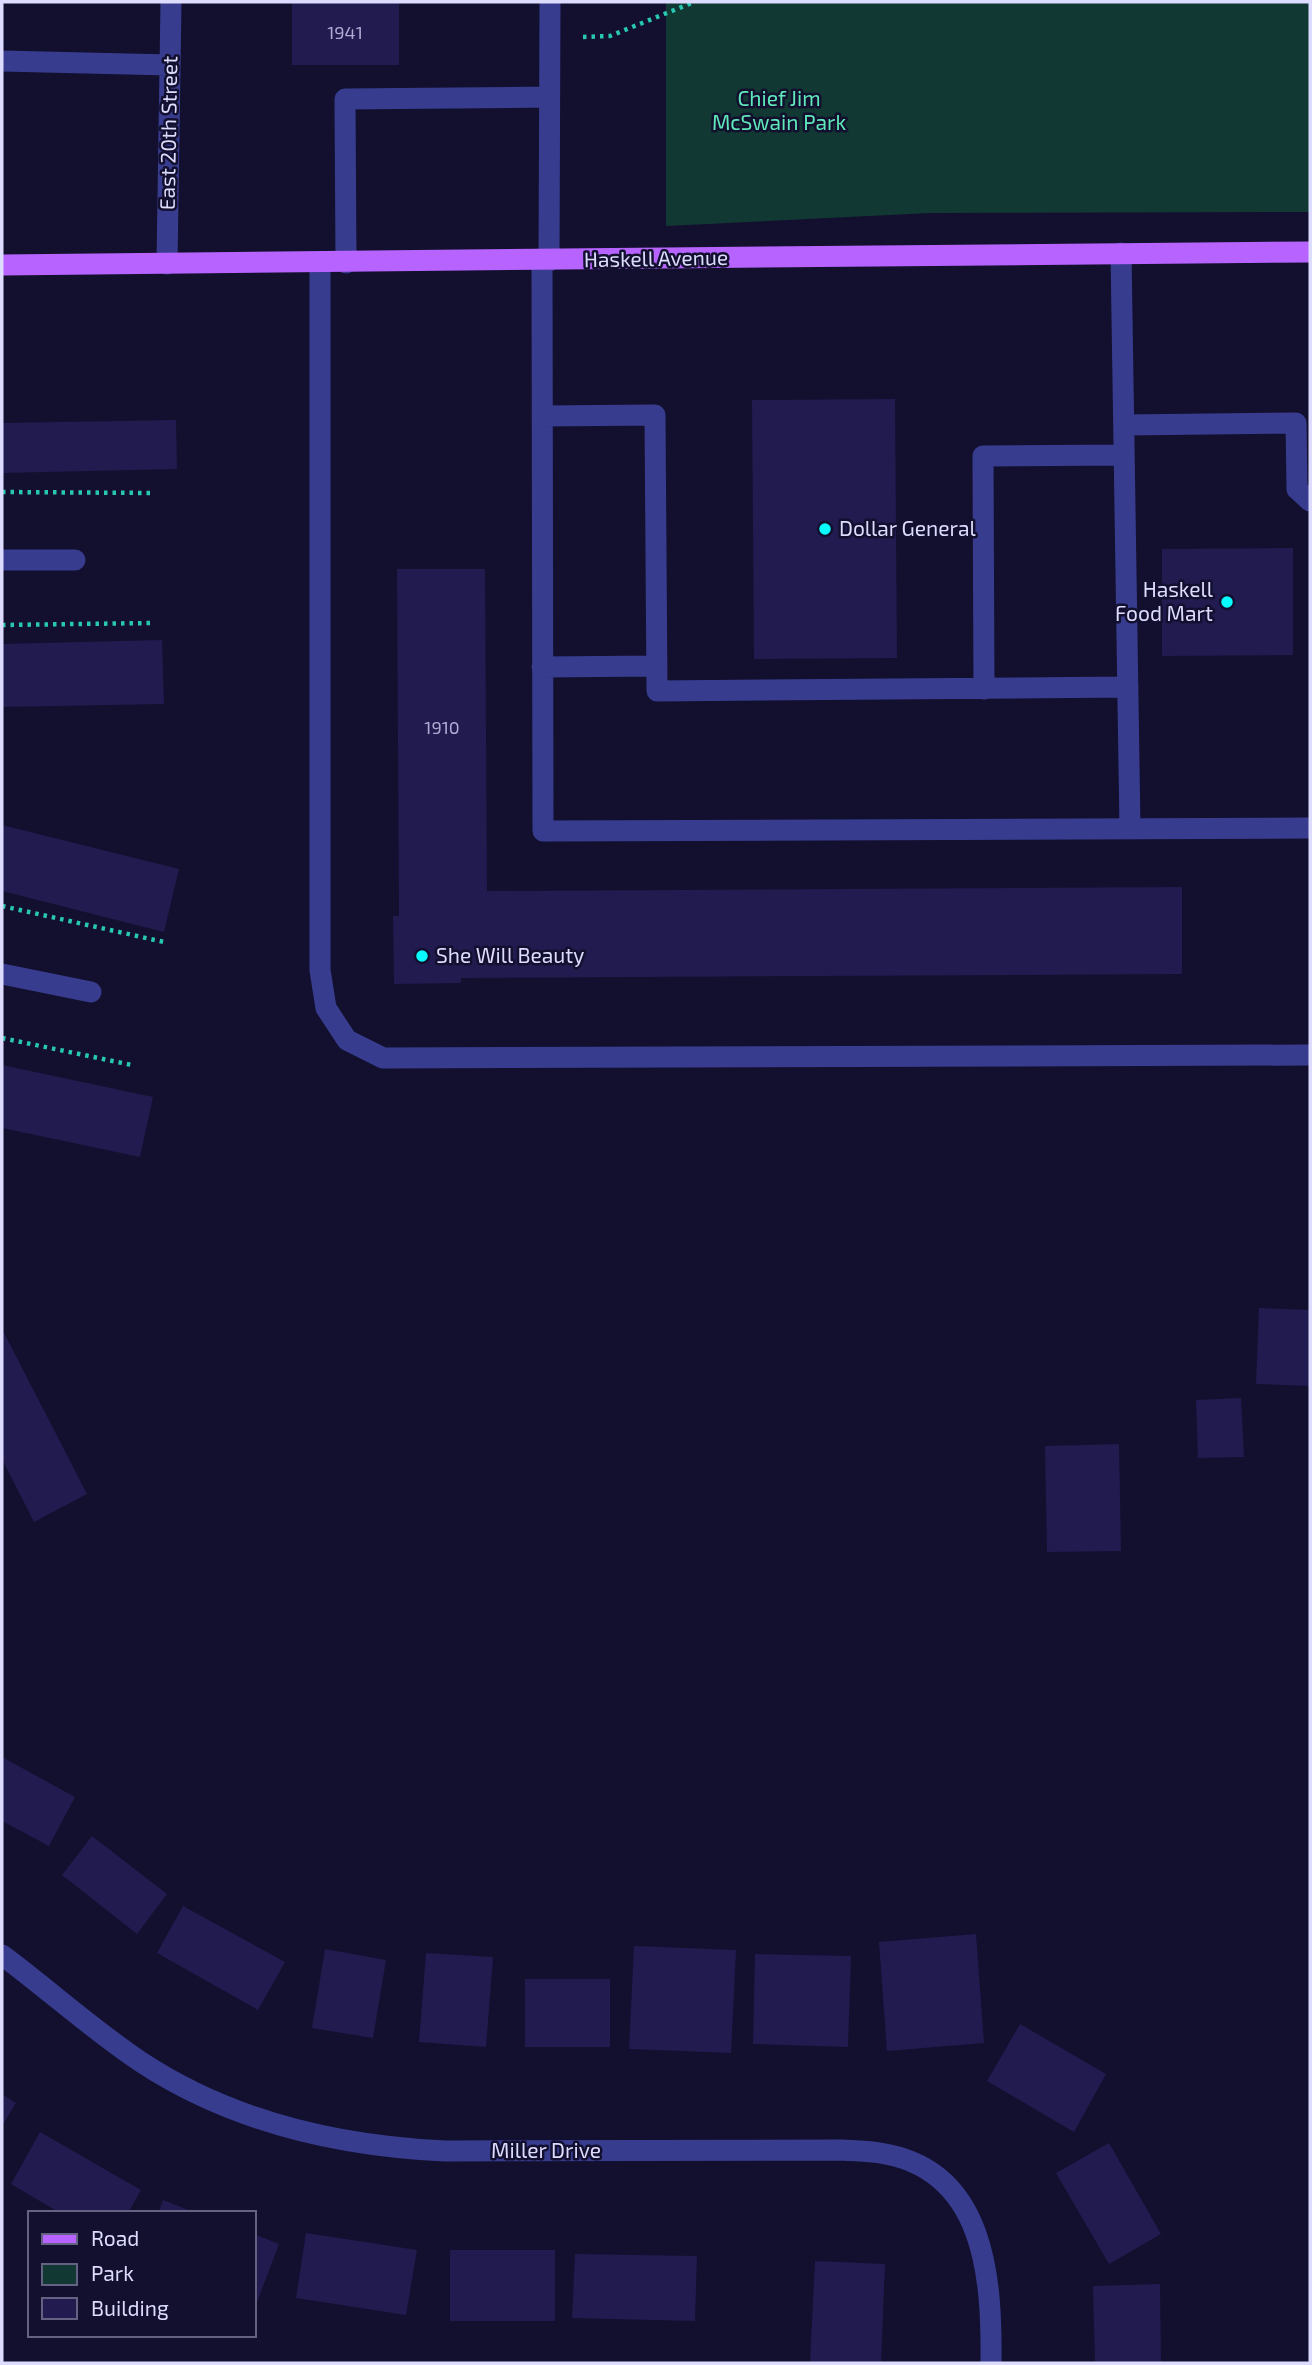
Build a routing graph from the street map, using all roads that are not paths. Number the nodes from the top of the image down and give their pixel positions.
1 (171, 2) edge
2 (550, 2) edge
3 (2, 61) edge
4 (170, 65) junction
5 (550, 97) junction
6 (1310, 252) edge
7 (1121, 253) junction
8 (545, 261) junction
9 (320, 263) junction
10 (346, 263) junction
11 (167, 264) junction
12 (2, 265) edge
13 (542, 416) junction
14 (1124, 425) junction
15 (1124, 455) junction
16 (1310, 501) edge
17 (75, 559) dead end
18 (2, 560) edge
19 (657, 666) junction
20 (542, 667) junction
21 (1128, 687) junction
22 (984, 689) junction
23 (1310, 828) edge
24 (1130, 829) junction
25 (2, 974) edge
26 (91, 992) dead end
27 (1310, 1055) edge
28 (2, 1955) edge
29 (991, 2363) edge

1 - 4 street, East 20th Street
2 - 5 street
3 - 4 street
4 - 11 street, East 20th Street
5 - 8 street
5 - 10 street
6 - 7 main road, Haskell Avenue
7 - 8 main road, Haskell Avenue
7 - 14 street
8 - 10 main road, Haskell Avenue
8 - 13 street
9 - 10 main road, Haskell Avenue
9 - 11 main road, Haskell Avenue
9 - 27 street
11 - 12 main road, Haskell Avenue
13 - 19 street
13 - 20 street
14 - 15 street
14 - 16 street
15 - 21 street
15 - 22 street
17 - 18 street
19 - 20 street
19 - 22 street
20 - 24 street
21 - 22 street
21 - 24 street
23 - 24 street
25 - 26 street
28 - 29 street, Miller Drive

